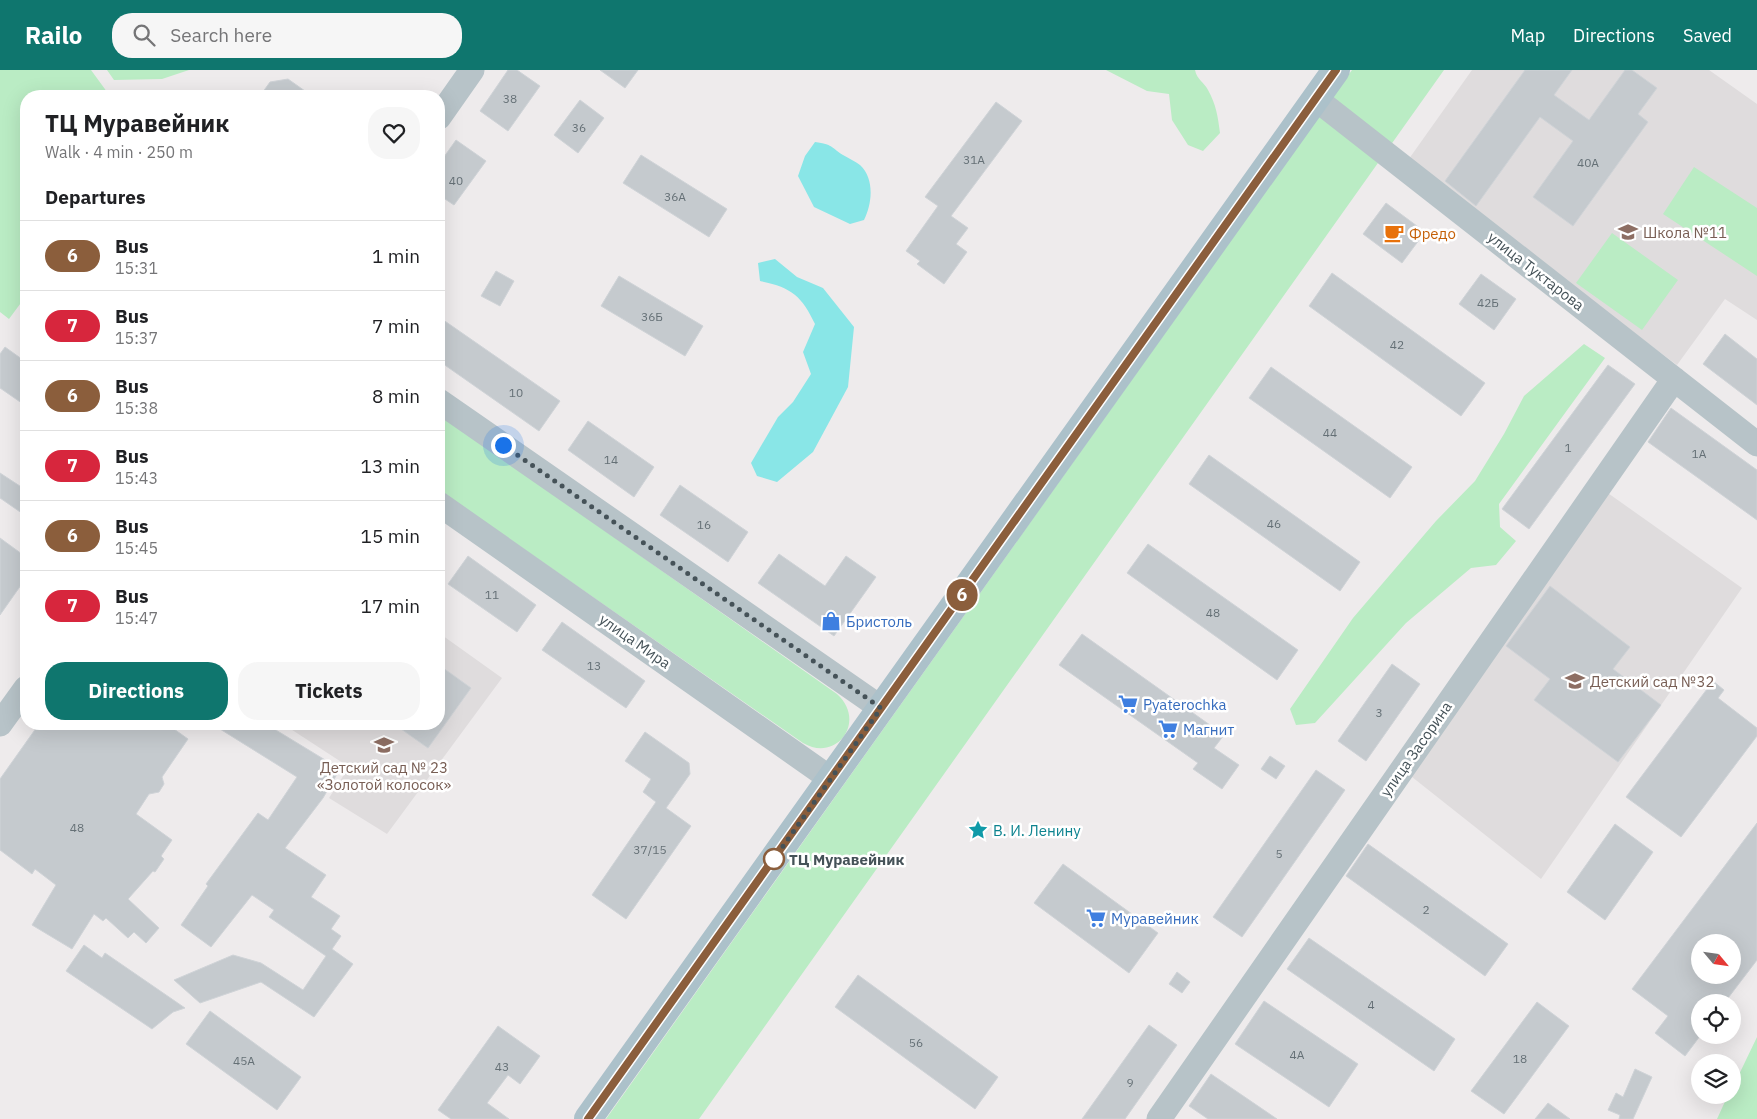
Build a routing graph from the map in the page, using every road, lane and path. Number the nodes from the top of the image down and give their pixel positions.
1 (472, 70) edge
2 (1336, 70) edge
3 (1316, 99) junction
4 (445, 108) edge
5 (1674, 379) junction
6 (445, 405) edge
7 (1757, 444) edge
8 (445, 508) edge
9 (20, 696) edge
10 (881, 708) junction
11 (0, 724) edge
12 (831, 779) junction
13 (588, 1119) edge
14 (1159, 1119) edge

1 - 4 street
2 - 3 main road
3 - 5 street, улица Туктарова
3 - 10 main road
5 - 7 street, улица Туктарова
5 - 14 street, улица Засорина
6 - 10 street
8 - 12 street, улица Мира
9 - 11 street
10 - 12 main road
12 - 13 main road

